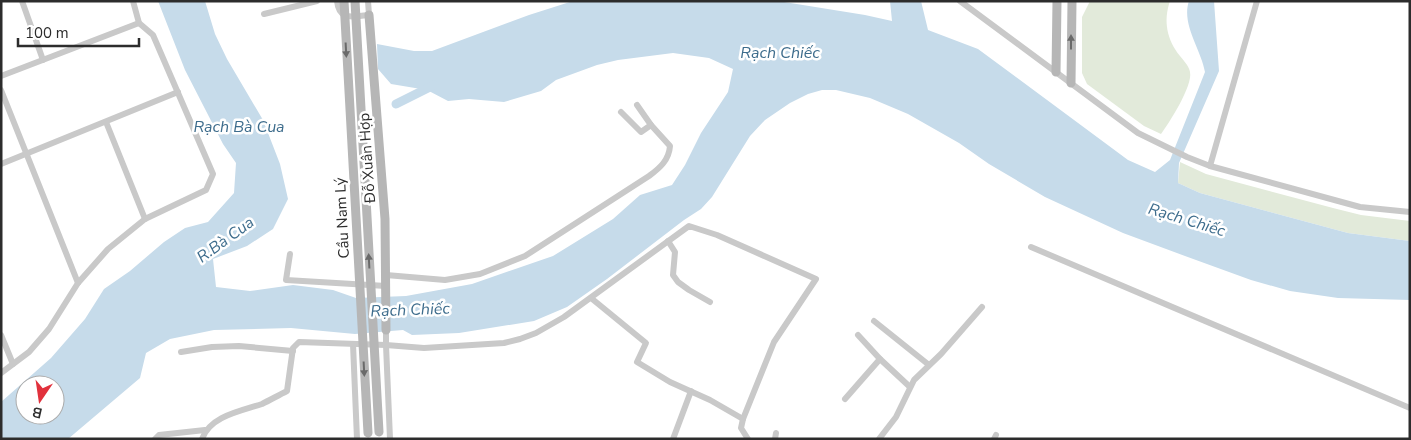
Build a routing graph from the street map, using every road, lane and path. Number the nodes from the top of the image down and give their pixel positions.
1 (22, 1) edge
2 (133, 1) edge
3 (317, 1) edge
4 (337, 1) edge
5 (344, 1) edge
6 (355, 1) edge
7 (368, 1) edge
8 (960, 1) edge
9 (1057, 1) edge
10 (1072, 1) edge
11 (1257, 1) edge
12 (264, 14) dead end
13 (369, 15) junction
14 (139, 23) junction
15 (43, 60) junction
16 (1056, 72) junction
17 (1, 76) edge
18 (1071, 83) junction
19 (1, 90) edge
20 (178, 92) junction
21 (637, 105) dead end
22 (621, 112) dead end
23 (106, 122) junction
24 (651, 124) junction
25 (27, 154) junction
26 (1, 164) edge
27 (1210, 166) junction
28 (1410, 212) edge
29 (145, 219) junction
30 (668, 241) junction
31 (1031, 247) dead end
32 (290, 254) dead end
33 (386, 275) junction
34 (78, 283) junction
35 (386, 286) junction
36 (591, 298) junction
37 (710, 302) dead end
38 (982, 307) dead end
39 (874, 321) dead end
40 (386, 330) joint
41 (1, 335) edge
42 (858, 335) dead end
43 (353, 344) junction
44 (386, 345) junction
45 (293, 351) junction
46 (181, 352) dead end
47 (880, 359) junction
48 (13, 364) junction
49 (929, 365) junction
50 (1, 372) edge
51 (910, 387) junction
52 (691, 391) junction
53 (845, 399) dead end
54 (1410, 408) edge
55 (744, 419) junction
56 (205, 430) junction
57 (379, 435) edge
58 (368, 436) edge
59 (883, 437) edge
60 (159, 438) edge
61 (202, 439) edge
62 (358, 439) edge
63 (390, 439) edge
64 (673, 439) edge
65 (748, 439) edge

1 - 15 street
2 - 14 street
3 - 12 street
4 - 13 street
5 -> 58 main road, Cầu Nam Lý, bridge
57 -> 6 main road, Cầu Nam Lý, bridge
7 - 13 street, Đỗ Xuân Hợp
8 - 16 street
9 - 16 main road
18 -> 10 main road
11 - 27 street
13 - 33 main road, Đỗ Xuân Hợp
14 - 15 street
14 - 20 street
15 - 17 street
16 - 18 street
18 - 27 street
19 - 25 street
20 - 23 street
20 - 29 street
21 - 24 street
22 - 24 street
23 - 25 street
23 - 29 street
24 - 33 street
25 - 26 street
25 - 34 street
27 - 28 street
29 - 34 street
30 - 36 street
30 - 37 street
30 - 55 street
31 - 54 street
32 - 35 street
33 - 35 main road, Đỗ Xuân Hợp
34 - 48 street
35 - 40 main road, Đỗ Xuân Hợp
36 - 44 street
36 - 52 street
38 - 49 street
39 - 49 street
40 - 44 street
41 - 48 street
42 - 47 street
43 - 44 street
43 - 45 street
43 - 62 street
44 - 63 street
45 - 46 street
45 - 56 street
47 - 51 street
47 - 53 street
48 - 50 street
49 - 51 street
51 - 59 street
52 - 55 street
52 - 64 street
55 - 65 street
56 - 60 street
56 - 61 street

